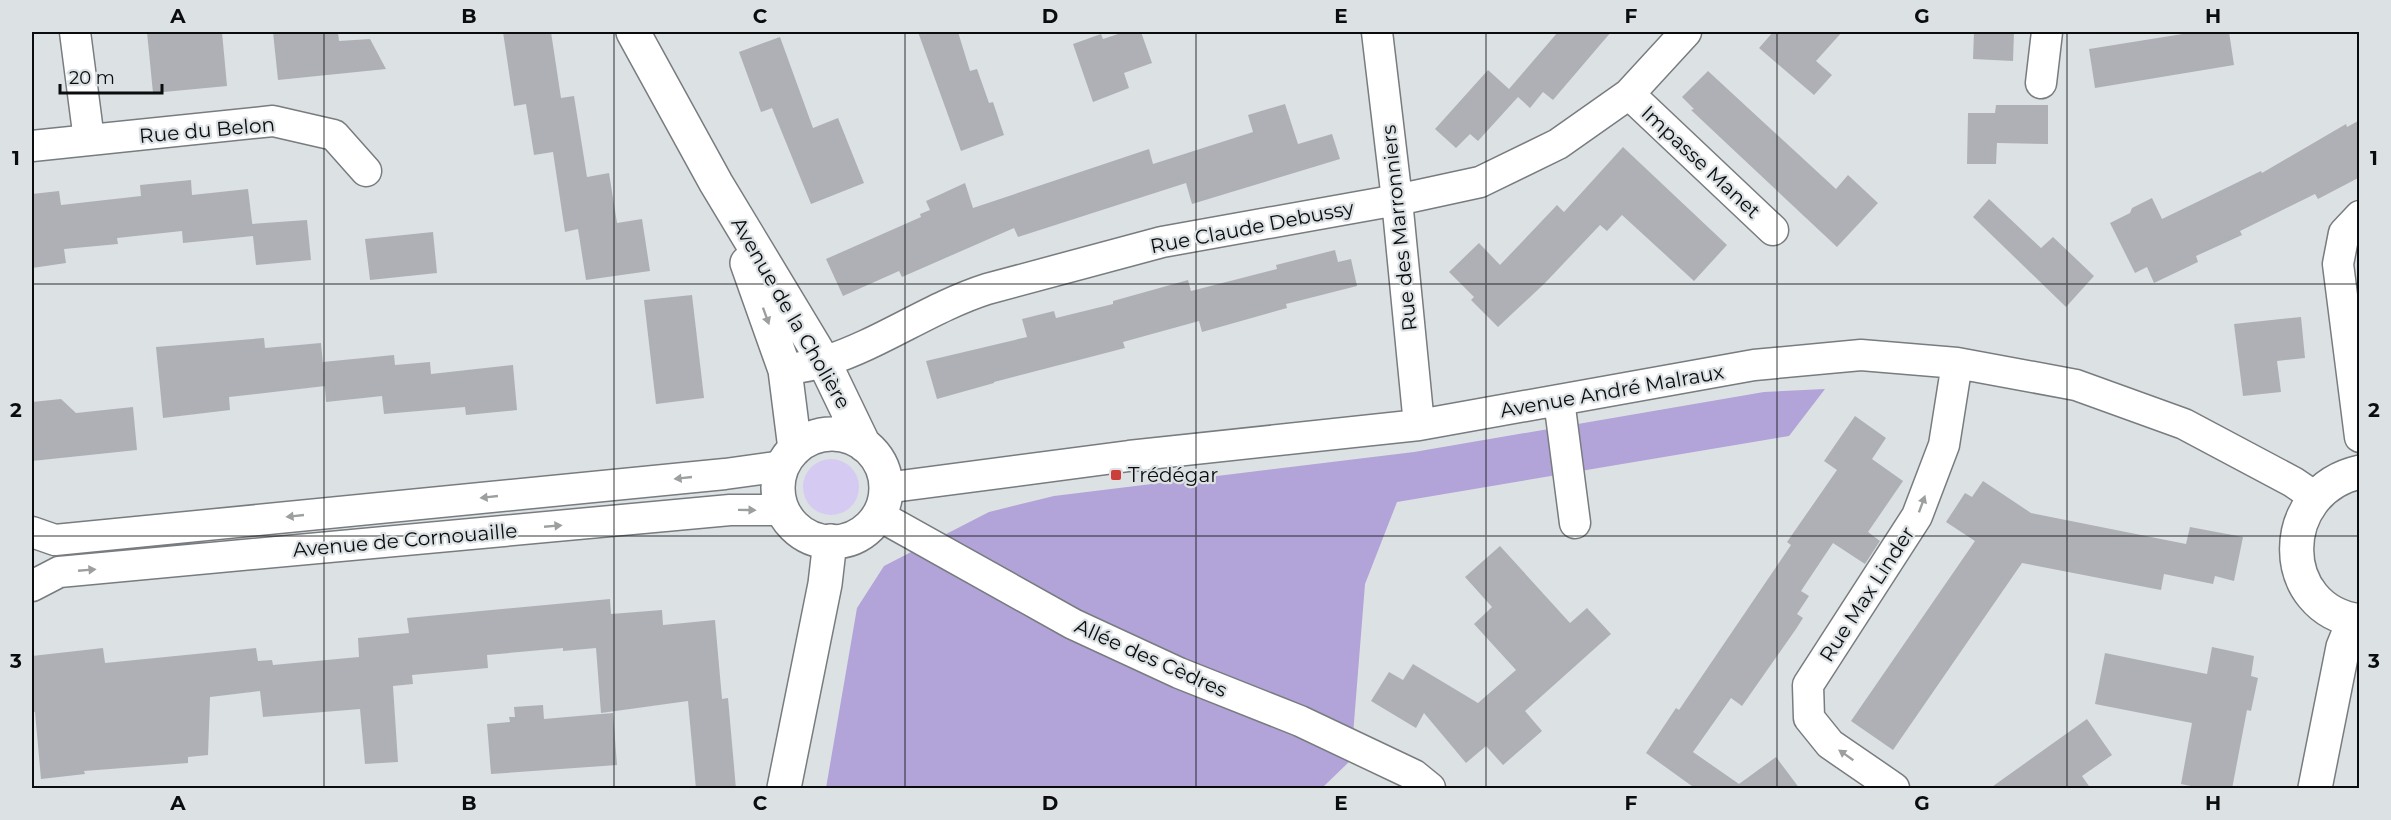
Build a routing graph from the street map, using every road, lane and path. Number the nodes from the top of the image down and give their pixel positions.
1 (75, 32) edge
2 (633, 32) edge
3 (1377, 32) edge
4 (1686, 32) edge
5 (2047, 32) edge
6 (2041, 83) dead end
7 (1629, 94) junction
8 (89, 140) junction
9 (32, 146) edge
10 (366, 171) dead end
11 (716, 183) junction
12 (1397, 200) junction
13 (2360, 216) edge
14 (1773, 230) dead end
15 (824, 362) junction
16 (1957, 363) junction
17 (785, 370) junction
18 (1559, 400) junction
19 (1419, 425) junction
20 (2360, 436) edge
21 (864, 445) junction
22 (789, 457) junction
23 (2360, 472) edge
24 (2315, 497) junction
25 (882, 502) junction
26 (783, 510) junction
27 (1575, 523) dead end
28 (32, 532) edge
29 (830, 542) junction
30 (32, 586) edge
31 (2357, 621) edge
32 (784, 789) edge
33 (1430, 789) edge
34 (1894, 789) edge
35 (2315, 789) edge

1 - 8 street
2 - 11 street, Avenue de la Cholière
3 - 12 street, Rue des Marronniers
4 - 7 street, Rue Claude Debussy
5 - 6 street
7 - 12 street, Rue Claude Debussy
7 - 14 street, Impasse Manet
8 - 9 street, Rue du Belon
8 - 10 street, Rue du Belon
11 - 15 street, Avenue de la Cholière
11 -> 17 street, Avenue de la Cholière
12 - 15 street, Rue Claude Debussy
12 - 19 street, Rue des Marronniers
13 - 20 street
15 - 17 street, Rue Claude Debussy
15 - 21 street, Avenue de la Cholière
16 - 18 street, Avenue André Malraux
16 - 24 street, Avenue André Malraux
34 -> 16 street, Rue Max Linder
17 - 22 street, Avenue de la Cholière
18 - 19 street, Avenue André Malraux
18 - 27 street
19 - 25 street, Avenue André Malraux
21 - 22 street
21 - 25 street
22 - 26 street
22 -> 28 street, Avenue de Cornouaille
23 - 24 street
24 - 31 street
25 - 29 street
25 - 33 street, Allée des Cèdres
26 - 29 street
30 -> 26 street, Avenue de Cornouaille
29 - 32 street
31 - 35 street

